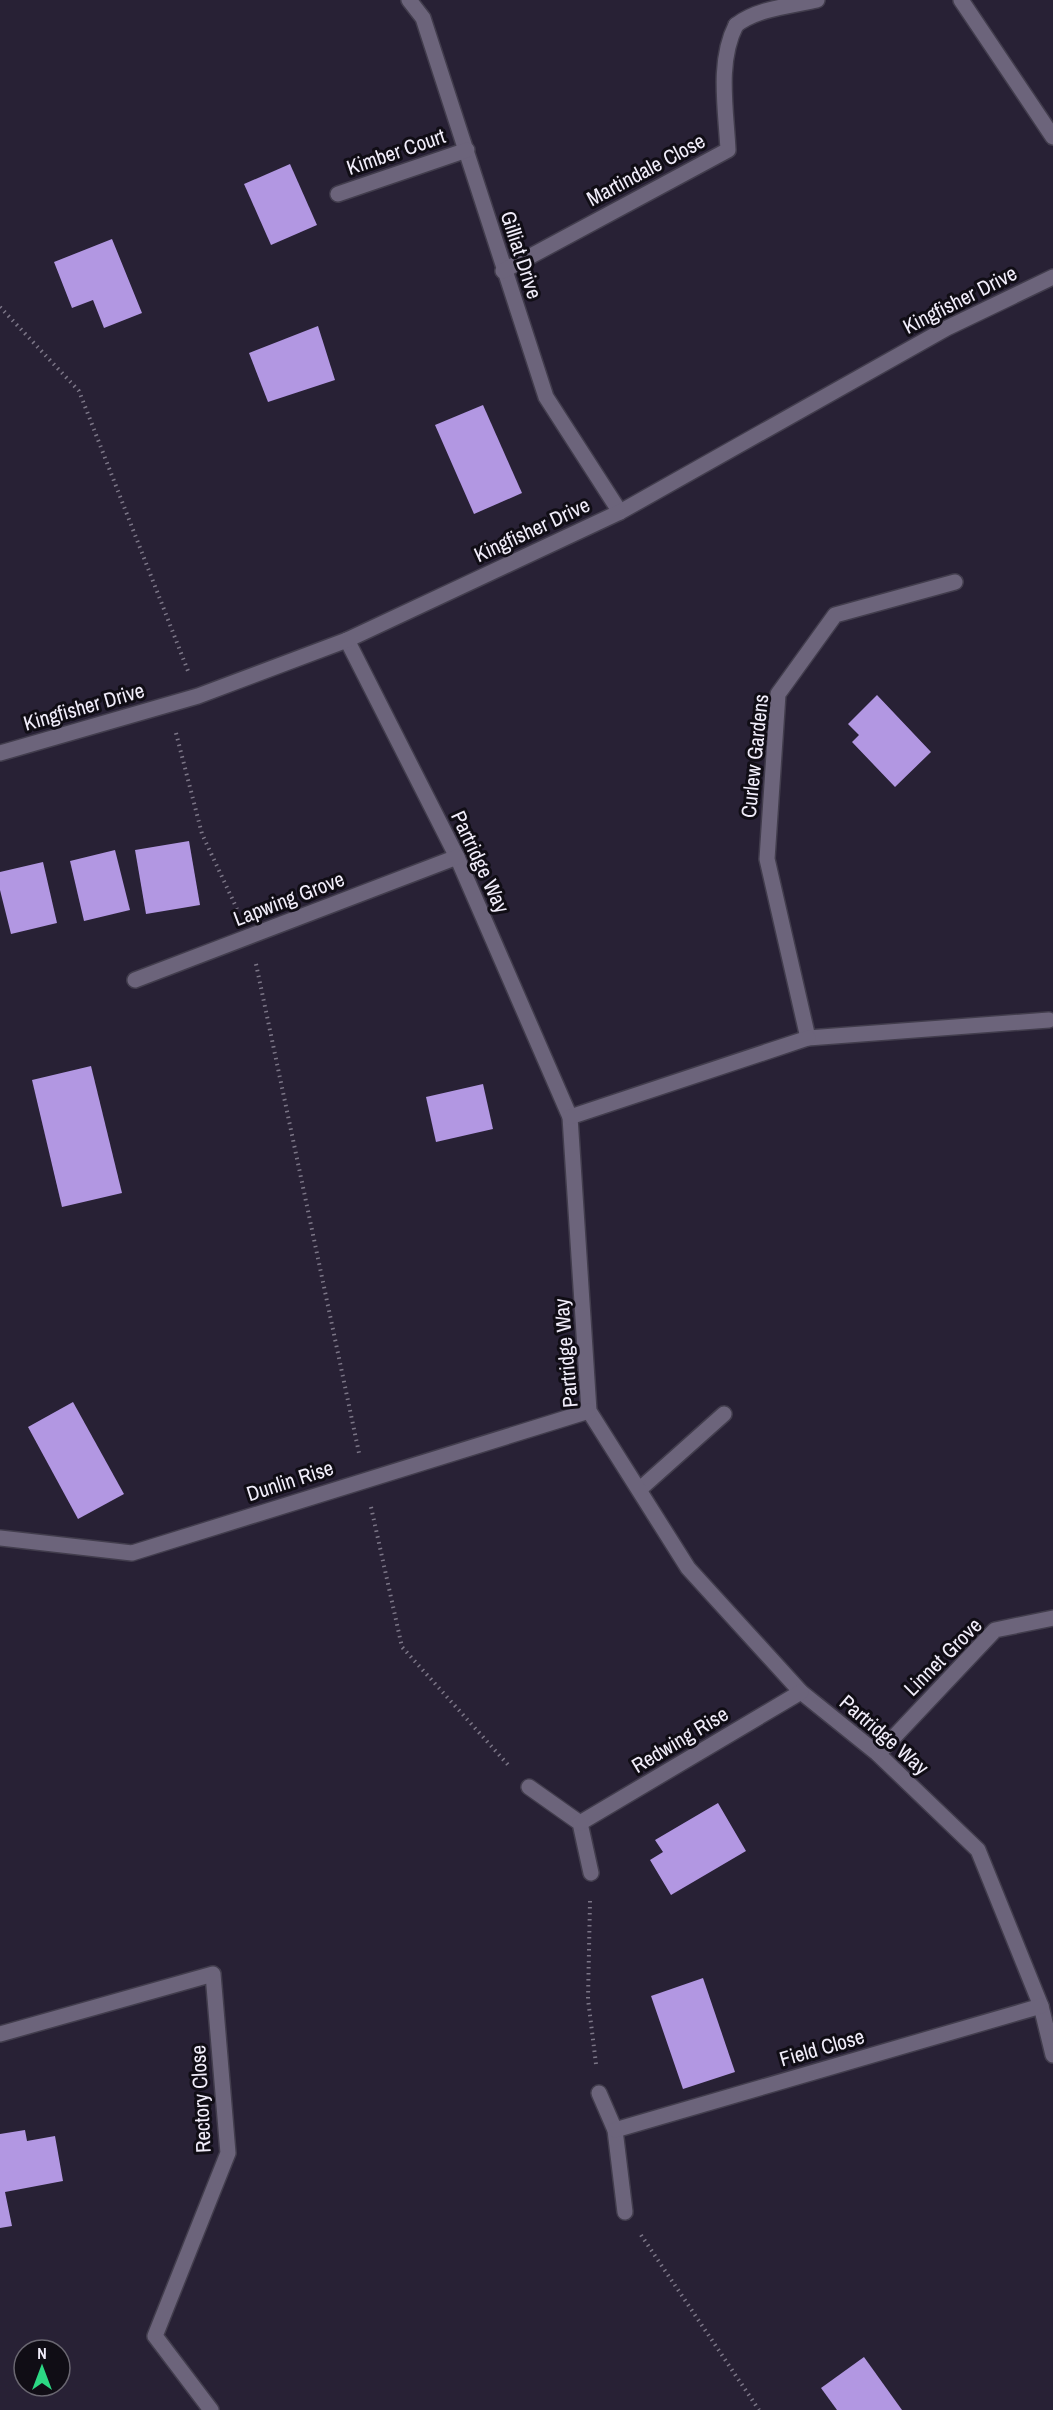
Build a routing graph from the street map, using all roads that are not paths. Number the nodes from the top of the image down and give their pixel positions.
1 (409, 0) edge
2 (817, 0) edge
3 (961, 0) edge
4 (1053, 137) edge
5 (467, 150) junction
6 (338, 194) dead end
7 (503, 271) junction
8 (1053, 277) edge
9 (620, 512) junction
10 (955, 582) dead end
11 (347, 640) junction
12 (0, 753) edge
13 (457, 857) junction
14 (135, 980) dead end
15 (1049, 1020) dead end
16 (808, 1038) junction
17 (570, 1117) junction
18 (589, 1411) junction
19 (724, 1414) dead end
20 (640, 1489) junction
21 (0, 1538) edge
22 (1053, 1618) edge
23 (801, 1692) junction
24 (878, 1754) junction
25 (529, 1787) road end
26 (580, 1823) junction
27 (591, 1873) road end
28 (1041, 2006) junction
29 (0, 2034) edge
30 (1053, 2055) edge
31 (599, 2093) road end
32 (615, 2130) junction
33 (625, 2212) road end
34 (211, 2410) edge

1 - 5 street, Gilliat Drive
2 - 7 street, Martindale Close
3 - 4 street
5 - 6 street, Kimber Court
5 - 7 street, Gilliat Drive
7 - 9 street, Gilliat Drive
8 - 9 street, Kingfisher Drive
9 - 11 street, Kingfisher Drive
10 - 16 street, Curlew Gardens
11 - 12 street, Kingfisher Drive
11 - 13 street, Partridge Way
13 - 14 street, Lapwing Grove
13 - 17 street, Partridge Way
15 - 16 street
16 - 17 street
17 - 18 street, Partridge Way
18 - 20 street, Partridge Way
18 - 21 street, Dunlin Rise
19 - 20 street
20 - 23 street, Partridge Way
22 - 24 street, Linnet Grove
23 - 24 street, Partridge Way
23 - 26 street, Redwing Rise
24 - 28 street, Partridge Way
25 - 26 street
26 - 27 street
28 - 30 street, Partridge Way
28 - 32 street, Field Close
29 - 34 street, Rectory Close
31 - 32 street
32 - 33 street

